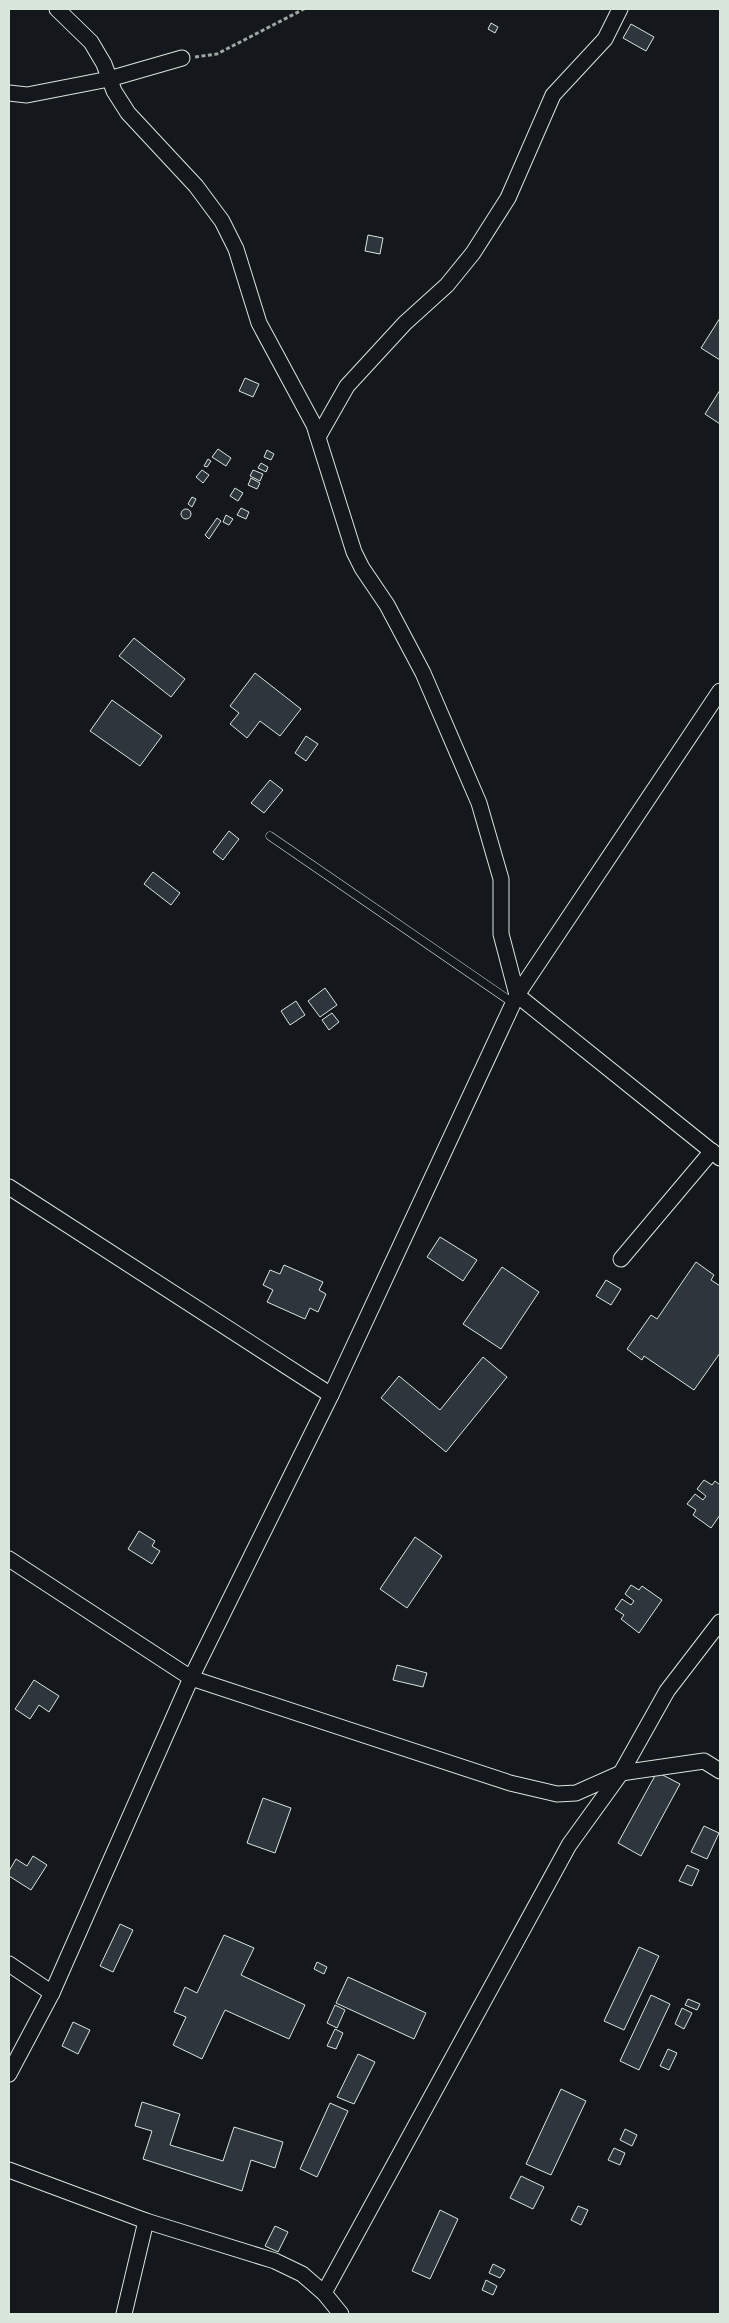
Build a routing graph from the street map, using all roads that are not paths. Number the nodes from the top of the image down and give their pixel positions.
1 (57, 9) edge
2 (620, 9) edge
3 (182, 58) road end
4 (109, 79) junction
5 (9, 94) edge
6 (318, 437) junction
7 (720, 691) edge
8 (270, 836) dead end
9 (515, 999) junction
10 (716, 1154) edge
11 (9, 1187) edge
12 (621, 1259) dead end
13 (331, 1396) junction
14 (9, 1560) edge
15 (720, 1622) edge
16 (191, 1678) junction
17 (720, 1770) edge
18 (621, 1773) junction
19 (9, 1964) edge
20 (52, 1993) junction
21 (9, 2074) edge
22 (9, 2170) edge
23 (146, 2221) junction
24 (324, 2293) junction
25 (124, 2314) edge
26 (341, 2314) edge

1 - 4 street
2 - 6 street
3 - 4 street
4 - 5 street
4 - 6 street
6 - 9 street
7 - 9 street
8 - 9 lane
9 - 10 street
9 - 13 street
10 - 12 street
11 - 13 street
13 - 16 street
14 - 16 street
15 - 18 street
16 - 18 street
16 - 20 street
17 - 18 street
18 - 24 street
19 - 20 street
20 - 21 street
22 - 23 street
23 - 24 street
23 - 25 street
24 - 26 street

